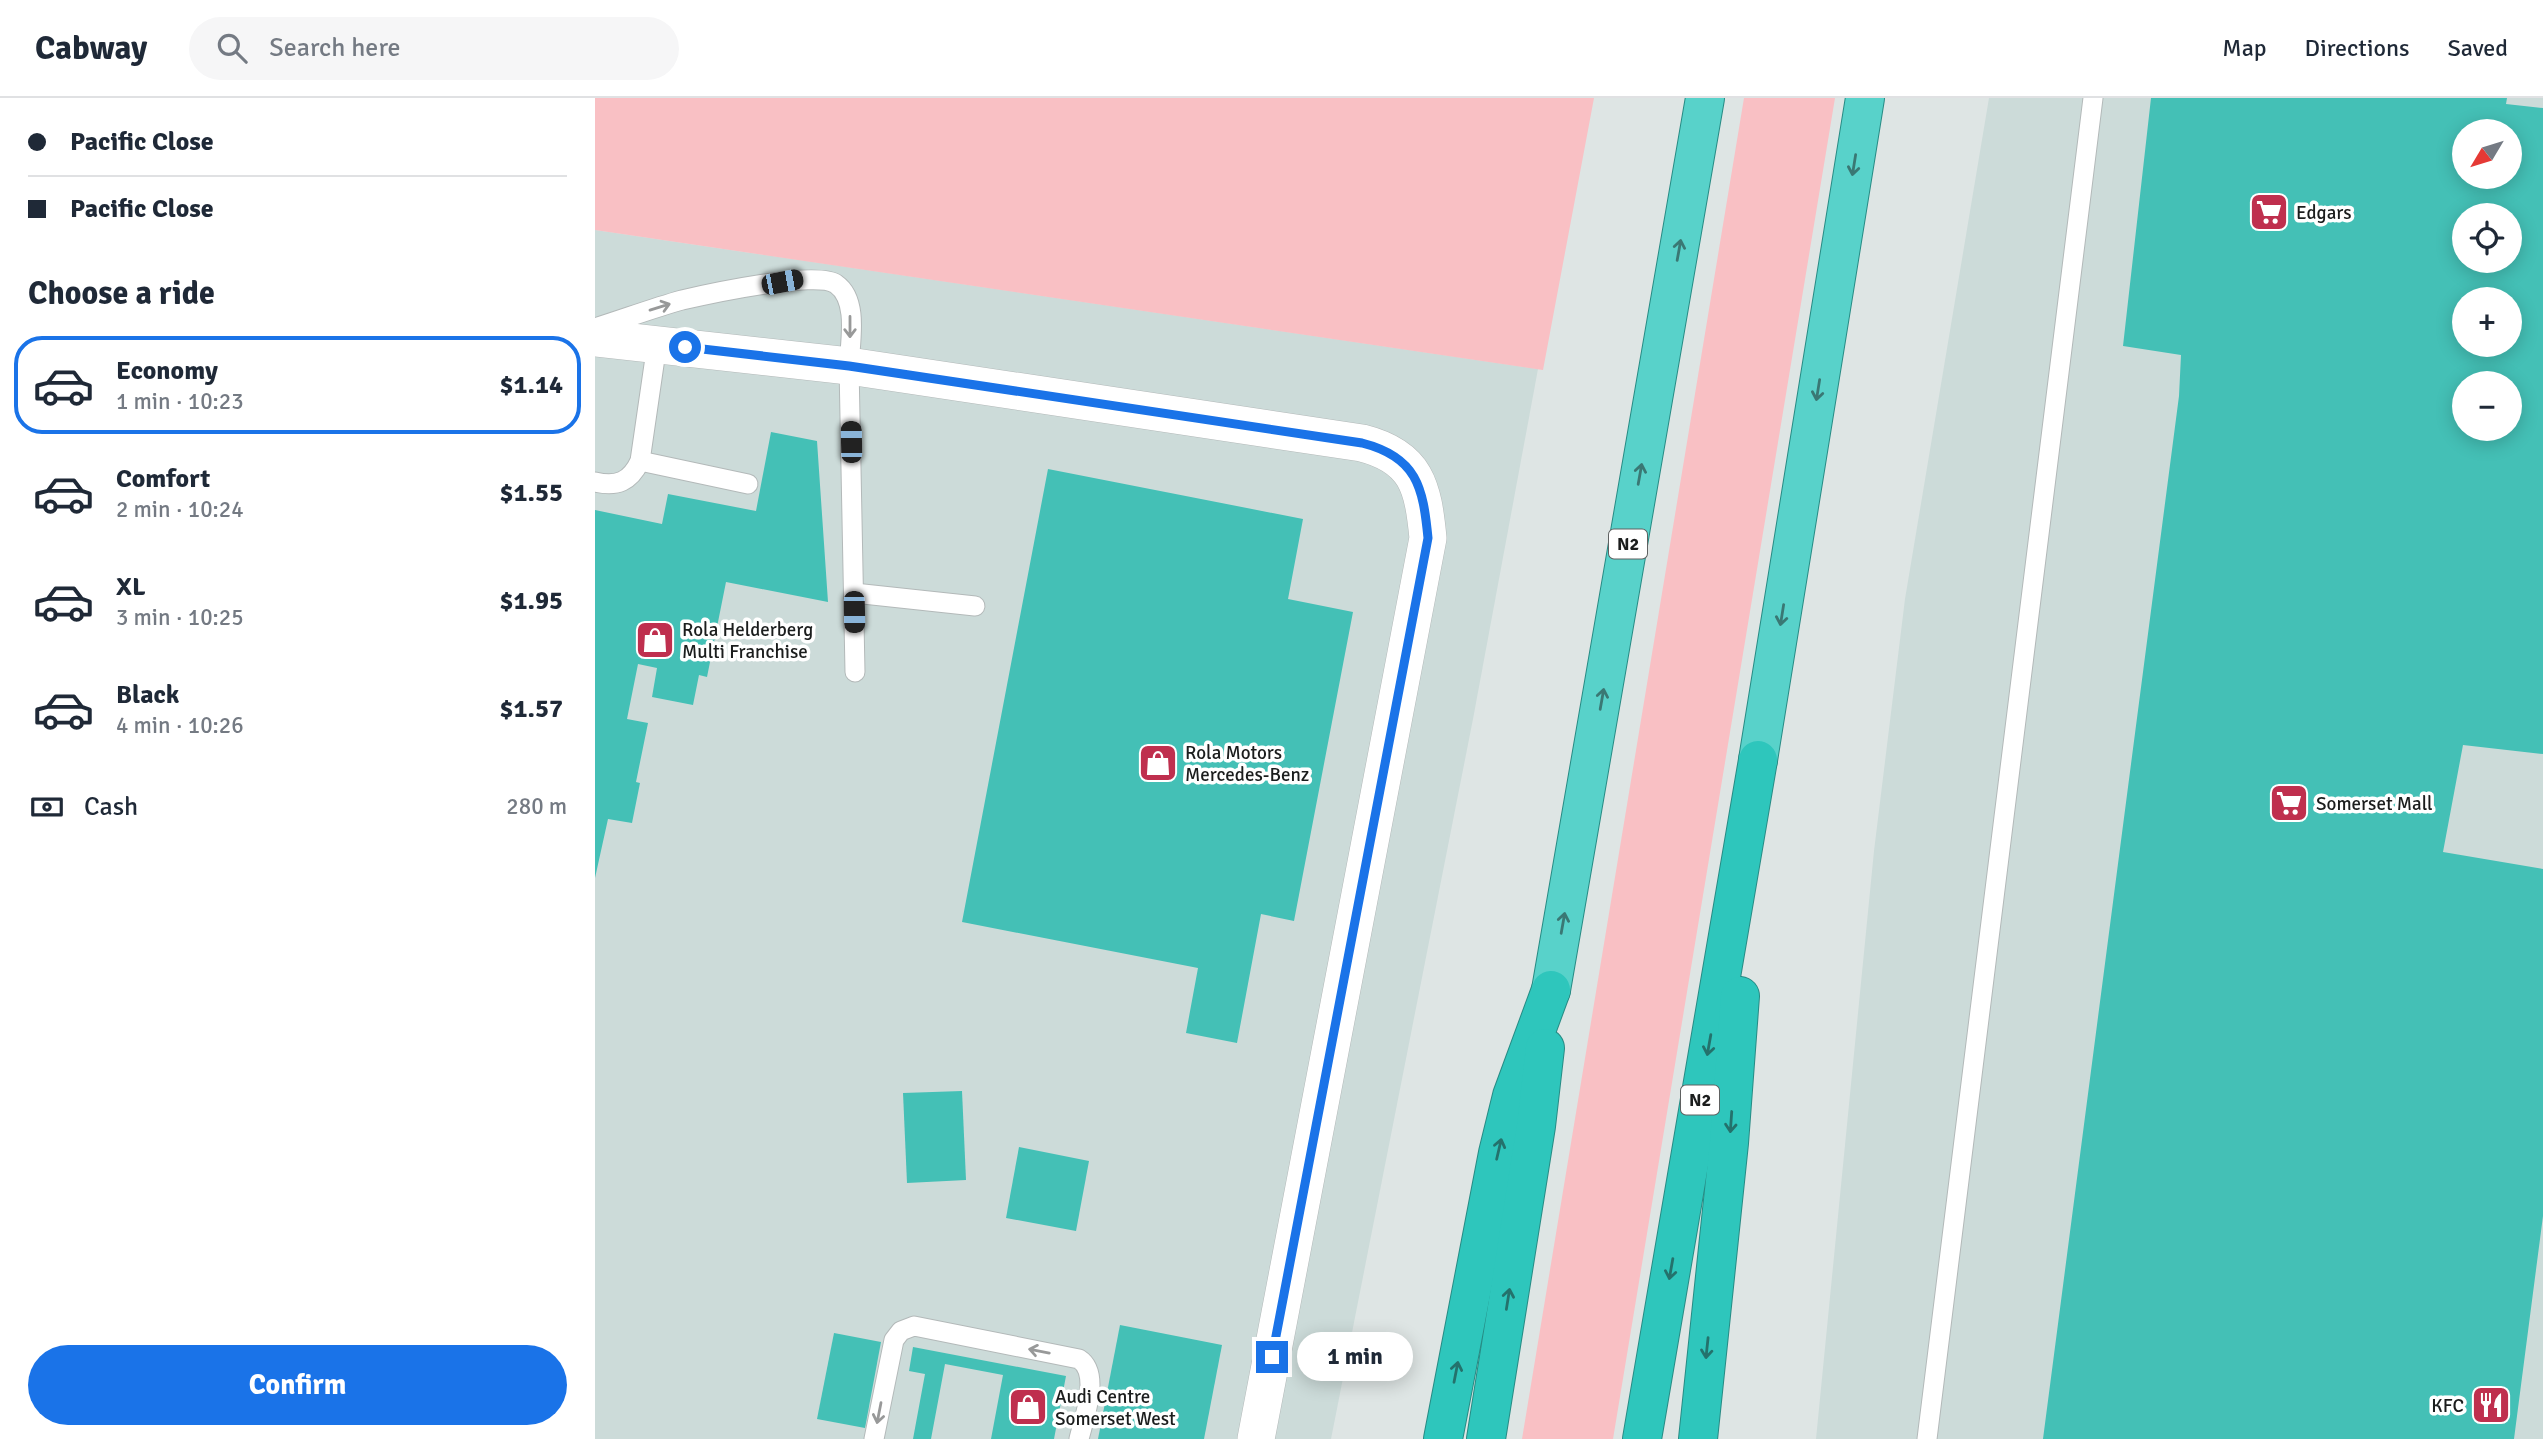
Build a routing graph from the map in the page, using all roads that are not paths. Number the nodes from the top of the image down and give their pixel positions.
1 (1705, 98) edge
2 (1865, 98) edge
3 (2093, 98) edge
4 (595, 328) edge
5 (595, 338) edge
6 (657, 344) junction
7 (849, 366) junction
8 (640, 461) junction
9 (595, 482) edge
10 (748, 484) dead end
11 (854, 593) junction
12 (975, 606) dead end
13 (855, 672) dead end
14 (1758, 761) junction
15 (1551, 990) junction
16 (874, 1439) edge
17 (1079, 1439) edge
18 (1256, 1439) edge
19 (1443, 1439) edge
20 (1486, 1439) edge
21 (1643, 1439) edge
22 (1698, 1439) edge
23 (1927, 1439) edge

15 -> 1 highway, N2
2 -> 14 highway, N2
3 - 23 lane
4 -> 7 lane
5 - 6 street
6 - 7 street
6 - 8 lane
7 - 11 lane
7 - 18 street
8 - 9 lane
8 - 10 lane
11 - 12 lane
11 - 13 lane
14 -> 21 highway, N2
14 -> 22 highway
19 -> 15 highway
20 -> 15 highway, N2
17 -> 16 lane

